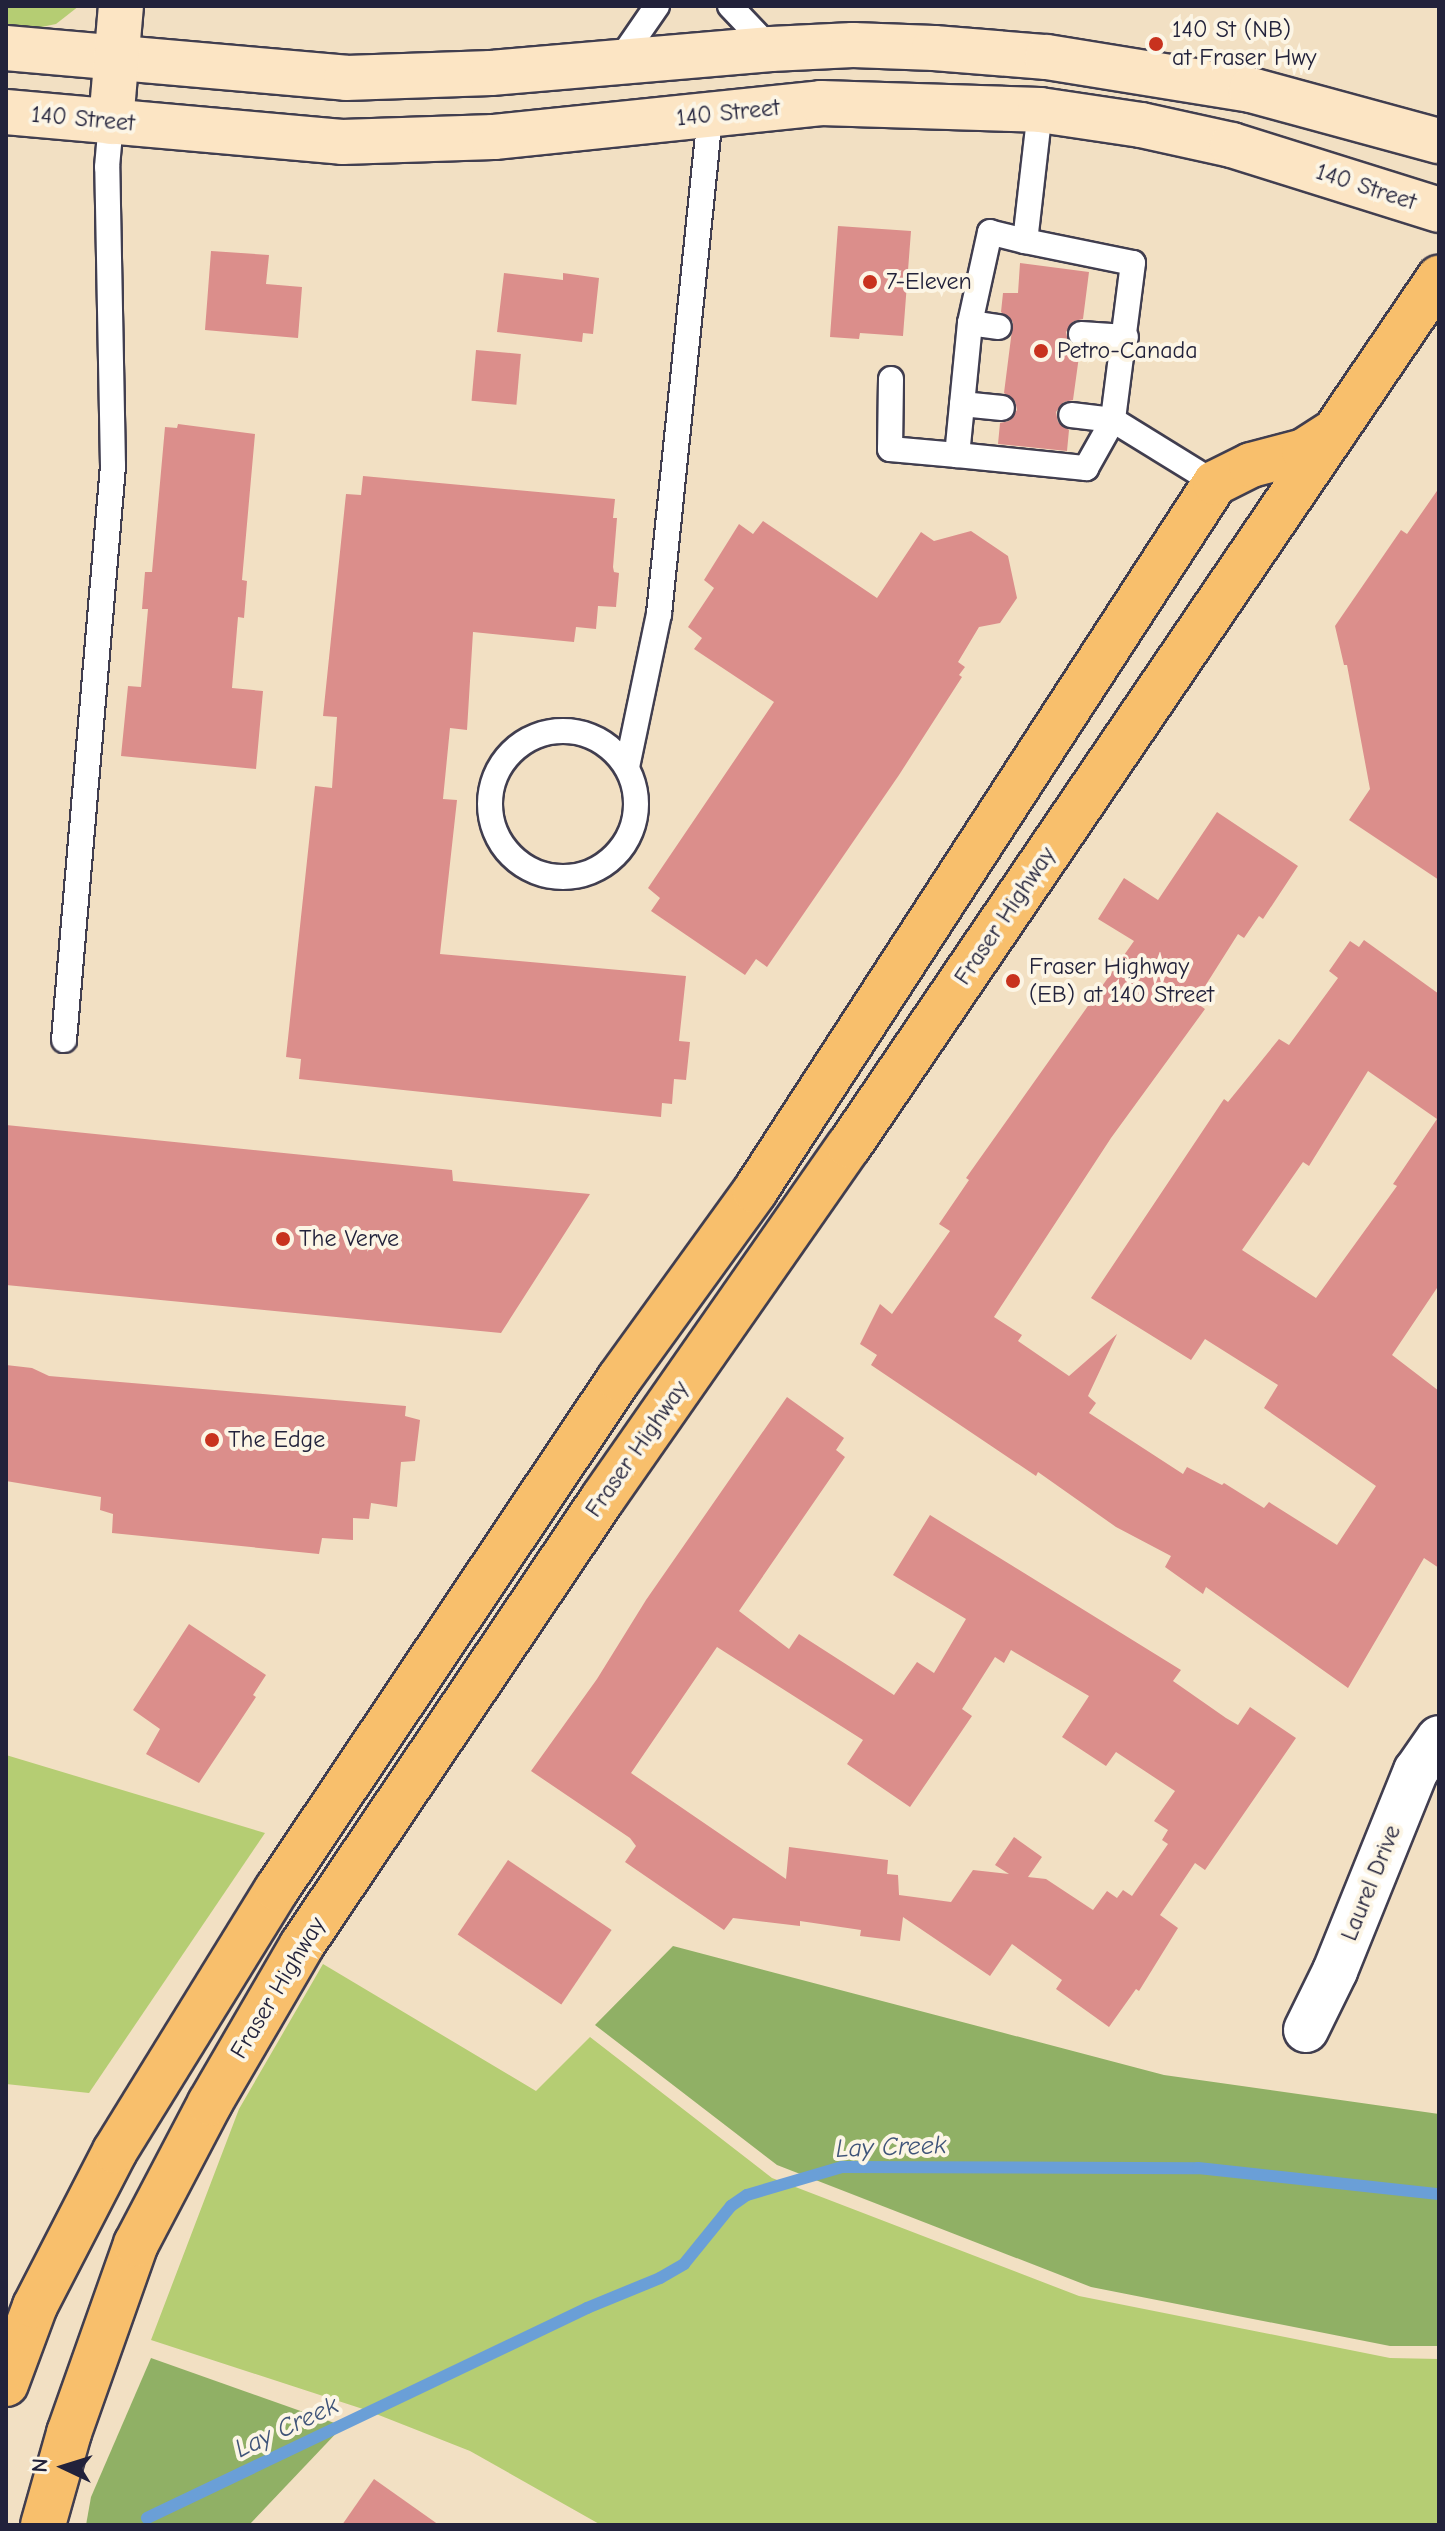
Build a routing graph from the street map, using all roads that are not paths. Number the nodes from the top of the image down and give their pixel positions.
1 (121, 6) edge
2 (657, 6) edge
3 (730, 6) edge
4 (6, 48) edge
5 (771, 49) junction
6 (117, 58) junction
7 (619, 61) junction
8 (1040, 110) junction
9 (6, 112) edge
10 (710, 115) junction
11 (111, 122) junction
12 (1439, 141) edge
13 (1439, 210) edge
14 (1025, 241) junction
15 (1439, 278) edge
16 (970, 323) junction
17 (999, 327) dead end
18 (1081, 334) dead end
19 (1126, 337) junction
20 (891, 379) dead end
21 (962, 404) junction
22 (1002, 408) dead end
23 (1071, 415) dead end
24 (1113, 420) junction
25 (1337, 429) junction
26 (957, 455) junction
27 (1215, 483) junction
28 (627, 767) junction
29 (64, 1040) dead end
30 (1439, 1738) edge
31 (1306, 2030) dead end
32 (6, 2384) edge
33 (43, 2525) edge

1 - 6 main road
2 - 7 lane
3 - 5 lane
4 - 6 main road
5 - 7 main road
5 - 12 main road
6 - 7 main road
6 - 11 main road
8 - 10 main road, 140 Street
8 - 13 main road, 140 Street
8 - 14 lane
9 - 11 main road, 140 Street
10 - 11 main road, 140 Street
10 - 28 lane
11 - 29 lane
14 - 16 lane
14 - 19 lane
15 - 25 main road, Fraser Highway
16 - 17 lane
16 - 21 lane
18 - 19 lane
19 - 24 lane
20 - 26 lane
21 - 22 lane
21 - 26 lane
23 - 24 lane
24 - 26 lane
24 - 27 lane
25 - 27 main road, Fraser Highway
25 - 33 main road, Fraser Highway
27 - 32 main road
28 - 28 lane
30 - 31 street, Laurel Drive

